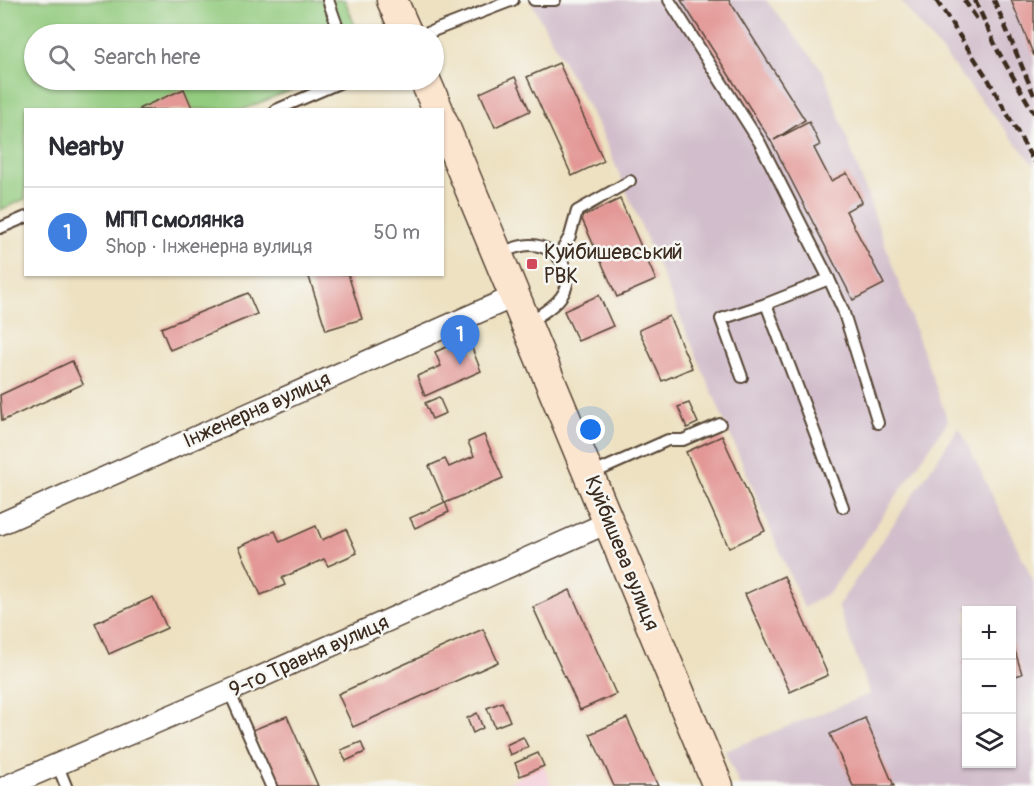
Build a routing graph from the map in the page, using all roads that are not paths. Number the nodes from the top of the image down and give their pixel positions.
1 (328, 0) edge
2 (392, 0) edge
3 (513, 0) edge
4 (534, 0) edge
5 (555, 0) edge
6 (669, 0) edge
7 (336, 24) edge
8 (402, 24) edge
9 (444, 27) edge
10 (323, 90) edge
11 (429, 90) edge
12 (281, 108) edge
13 (437, 108) edge
14 (444, 126) edge
15 (630, 181) dead end
16 (24, 218) edge
17 (0, 228) edge
18 (498, 255) junction
19 (559, 255) junction
20 (829, 279) junction
21 (515, 296) junction
22 (766, 304) junction
23 (526, 324) junction
24 (742, 377) dead end
25 (878, 423) dead end
26 (720, 424) dead end
27 (589, 475) junction
28 (843, 507) dead end
29 (609, 522) junction
30 (0, 524) edge
31 (229, 691) junction
32 (57, 764) junction
33 (7, 786) edge
34 (66, 786) edge
35 (271, 786) edge
36 (718, 786) edge

1 - 7 lane
2 - 8 main road
3 - 9 lane
4 - 5 lane
6 - 20 lane
10 - 12 lane
11 - 13 main road
14 - 18 main road, Куйбишева вулиця
15 - 19 lane
16 - 17 lane
18 - 19 lane
18 - 21 main road, Куйбишева вулиця
19 - 23 lane
20 - 22 lane
20 - 25 lane
21 - 23 main road, Куйбишева вулиця
21 - 30 street, Інженерна вулиця
22 - 24 lane
22 - 28 lane
23 - 27 main road, Куйбишева вулиця
26 - 27 lane
27 - 29 main road, Куйбишева вулиця
29 - 31 street, 9-го Травня вулиця
29 - 36 main road, Куйбишева вулиця
31 - 32 street, 9-го Травня вулиця
31 - 35 lane
32 - 33 street, 9-го Травня вулиця
32 - 34 lane

